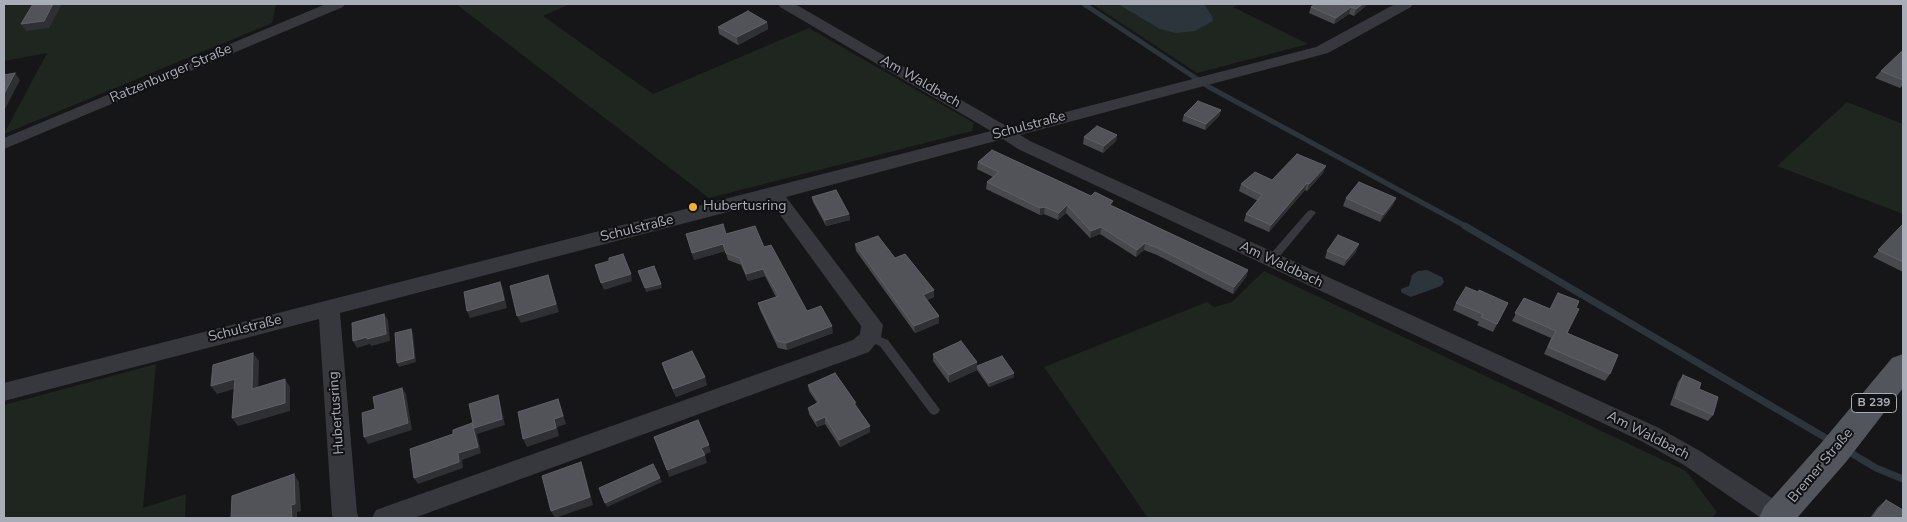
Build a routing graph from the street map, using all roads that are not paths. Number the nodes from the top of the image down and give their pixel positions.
1 (338, 4) edge
2 (785, 4) edge
3 (1406, 4) edge
4 (1004, 132) junction
5 (4, 144) edge
6 (774, 194) junction
7 (1311, 213) dead end
8 (1271, 260) junction
9 (329, 308) junction
10 (870, 337) junction
11 (1903, 366) edge
12 (4, 392) edge
13 (934, 410) dead end
14 (347, 518) edge
15 (386, 518) edge
16 (1778, 518) edge

1 - 5 street, Ratzenburger Straße
2 - 4 street, Am Waldbach
3 - 4 street, Schulstraße
4 - 6 street, Schulstraße
4 - 8 street, Am Waldbach
6 - 9 street, Schulstraße
6 - 10 street
7 - 8 lane
8 - 16 street, Am Waldbach
9 - 12 street, Schulstraße
9 - 14 street, Hubertusring
10 - 13 lane
10 - 15 street
11 - 16 main road, Bremer Straße / B 239

